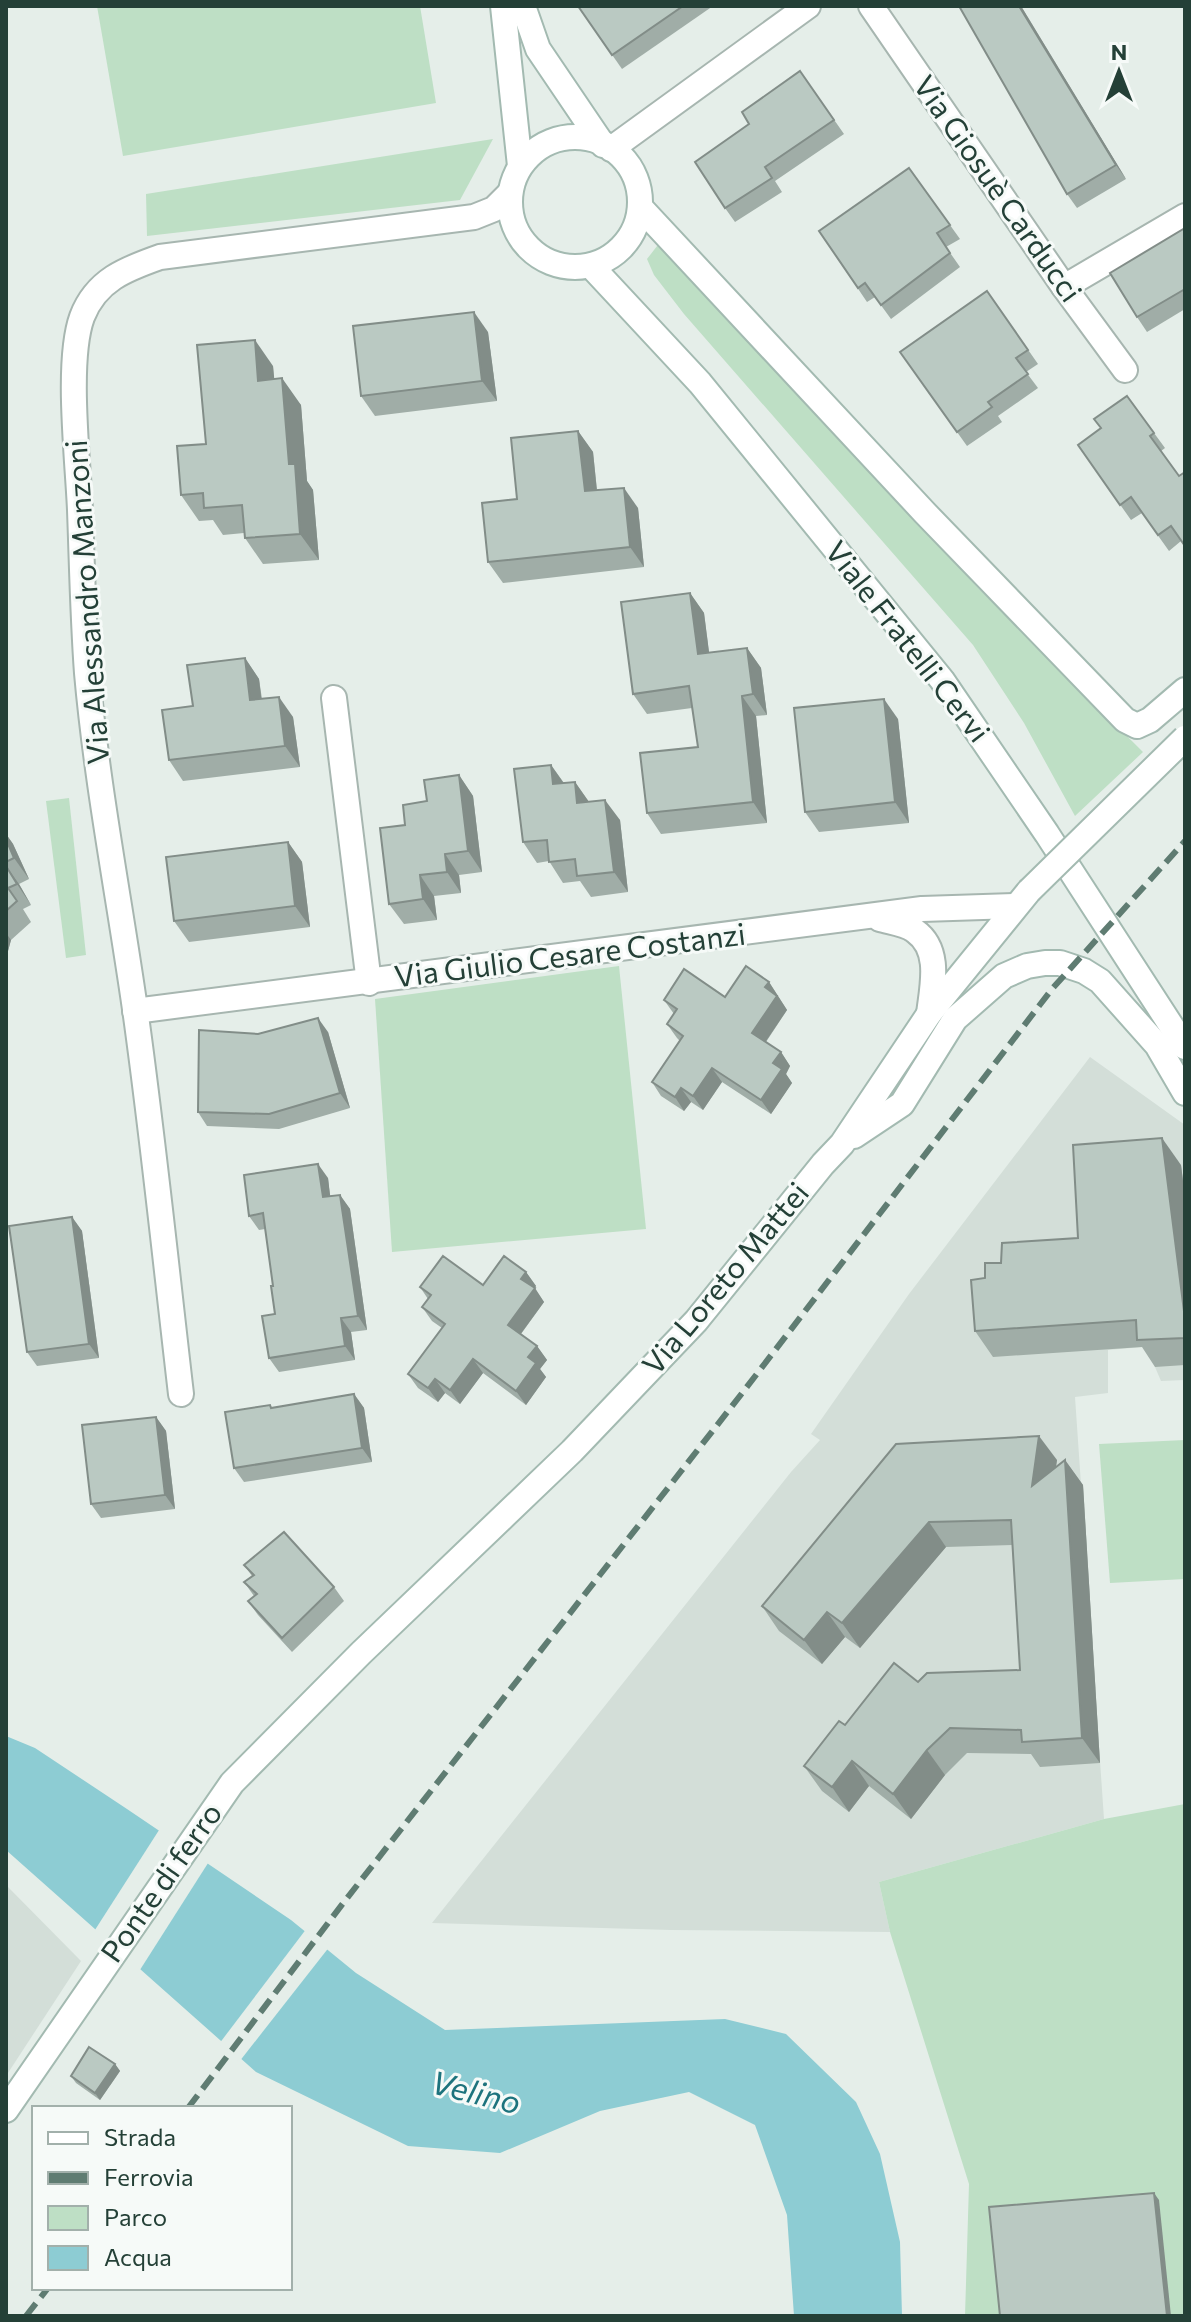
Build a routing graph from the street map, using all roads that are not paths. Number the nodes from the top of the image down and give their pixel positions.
1 (503, 6) edge
2 (523, 6) edge
3 (808, 6) edge
4 (871, 6) edge
5 (607, 147) junction
6 (520, 166) junction
7 (510, 193) junction
8 (640, 207) junction
9 (1185, 216) edge
10 (591, 266) junction
11 (1064, 287) junction
12 (1125, 370) dead end
13 (1185, 690) edge
14 (334, 698) dead end
15 (1185, 738) edge
16 (1022, 898) junction
17 (873, 917) junction
18 (369, 983) junction
19 (135, 1011) junction
20 (929, 1014) junction
21 (1185, 1047) edge
22 (1185, 1093) edge
23 (842, 1144) junction
24 (181, 1394) dead end
25 (229, 1787) joint
26 (6, 2110) edge

1 - 6 street
2 - 5 street
3 - 5 street
4 - 11 street, Via Giosuè Carducci
5 - 6 street
5 - 8 street
6 - 7 street
7 - 10 street
7 - 19 street, Via Alessandro Manzoni
8 - 10 street
8 - 13 street
9 - 11 street
10 - 21 street, Viale Fratelli Cervi
11 - 12 street, Via Giosuè Carducci
14 - 18 street
15 - 16 street, Via Loreto Mattei, bridge
16 - 17 street
16 - 20 street, Via Loreto Mattei
17 - 18 street, Via Giulio Cesare Costanzi
17 - 20 street, Via Giulio Cesare Costanzi
18 - 19 street, Via Giulio Cesare Costanzi
19 - 24 street, Via Alessandro Manzoni
20 - 23 street, Via Loreto Mattei
22 - 23 street
23 - 25 street, Via Loreto Mattei
25 - 26 street, Ponte di ferro

